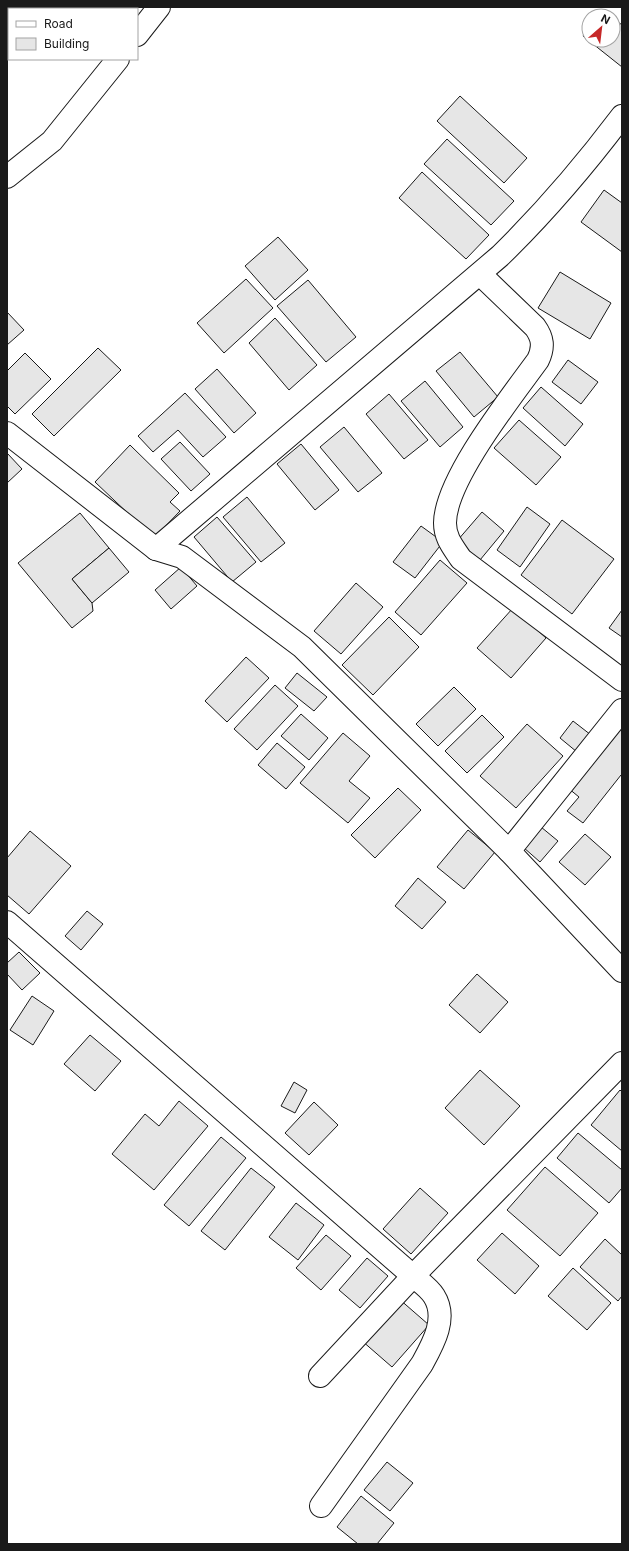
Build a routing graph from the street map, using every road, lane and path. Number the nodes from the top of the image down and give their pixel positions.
1 (159, 7) edge
2 (138, 34) edge
3 (117, 60) edge
4 (622, 116) edge
5 (7, 177) edge
6 (480, 274) junction
7 (7, 434) edge
8 (156, 549) junction
9 (622, 680) edge
10 (622, 710) edge
11 (509, 852) junction
12 (7, 922) edge
13 (622, 970) edge
14 (622, 1063) edge
15 (414, 1276) junction
16 (320, 1376) dead end
17 (321, 1506) dead end

1 - 2 street
3 - 5 street
4 - 6 street
6 - 8 street
6 - 9 street
7 - 8 street
8 - 11 street
10 - 11 street
11 - 13 street
12 - 15 street
14 - 15 street
15 - 16 street
15 - 17 street

